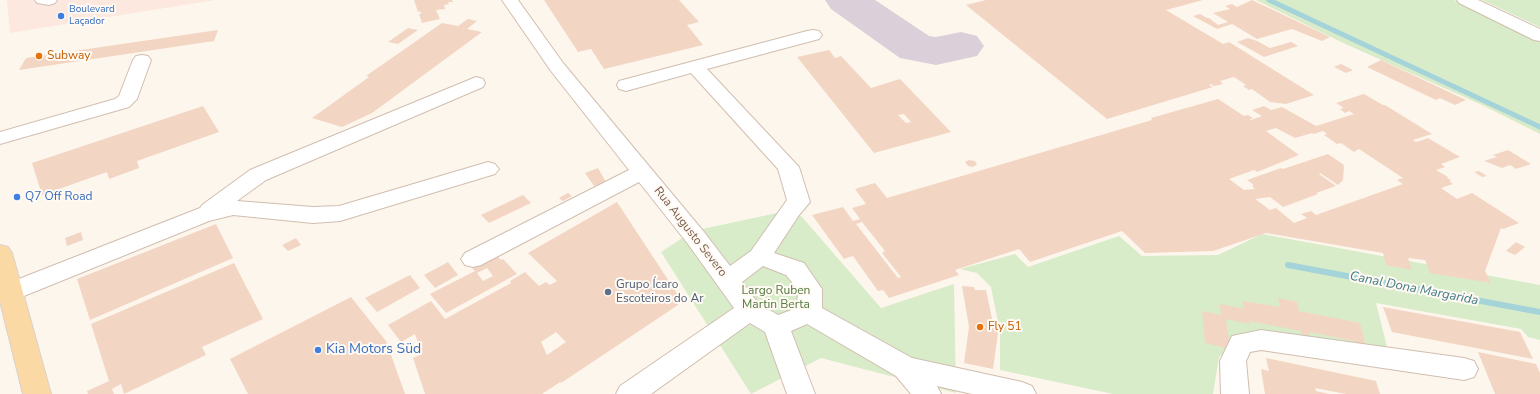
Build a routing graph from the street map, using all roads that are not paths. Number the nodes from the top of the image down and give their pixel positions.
1 (43, 0) edge
2 (50, 0) edge
3 (510, 0) edge
4 (1465, 0) edge
5 (813, 35) dead end
6 (1540, 36) edge
7 (142, 60) dead end
8 (695, 67) junction
9 (476, 83) dead end
10 (626, 85) dead end
11 (0, 138) edge
12 (488, 169) dead end
13 (641, 172) junction
14 (203, 215) junction
15 (0, 253) edge
16 (760, 257) junction
17 (473, 260) dead end
18 (728, 280) junction
19 (6, 286) edge
20 (749, 310) junction
21 (809, 314) junction
22 (776, 326) junction
23 (906, 368) junction
24 (1464, 369) dead end
25 (37, 394) edge
26 (630, 394) edge
27 (801, 394) edge
28 (927, 394) edge
29 (1022, 394) edge
30 (1235, 394) edge

1 - 2 street
3 - 13 street, Rua Augusto Severo
4 - 6 street
5 - 8 street
7 - 11 street
8 - 10 street
8 - 16 street
9 - 14 street
12 - 14 street
13 - 17 street
13 - 18 street, Rua Augusto Severo
14 - 19 street
15 - 19 main road
16 - 18 street
16 - 21 street
18 - 20 street, Rua Augusto Severo
19 - 25 main road
20 - 22 street, Rua Augusto Severo
20 - 26 street
21 - 22 street
21 - 23 street
22 - 27 street
23 - 28 street
23 - 29 street
24 - 30 street

